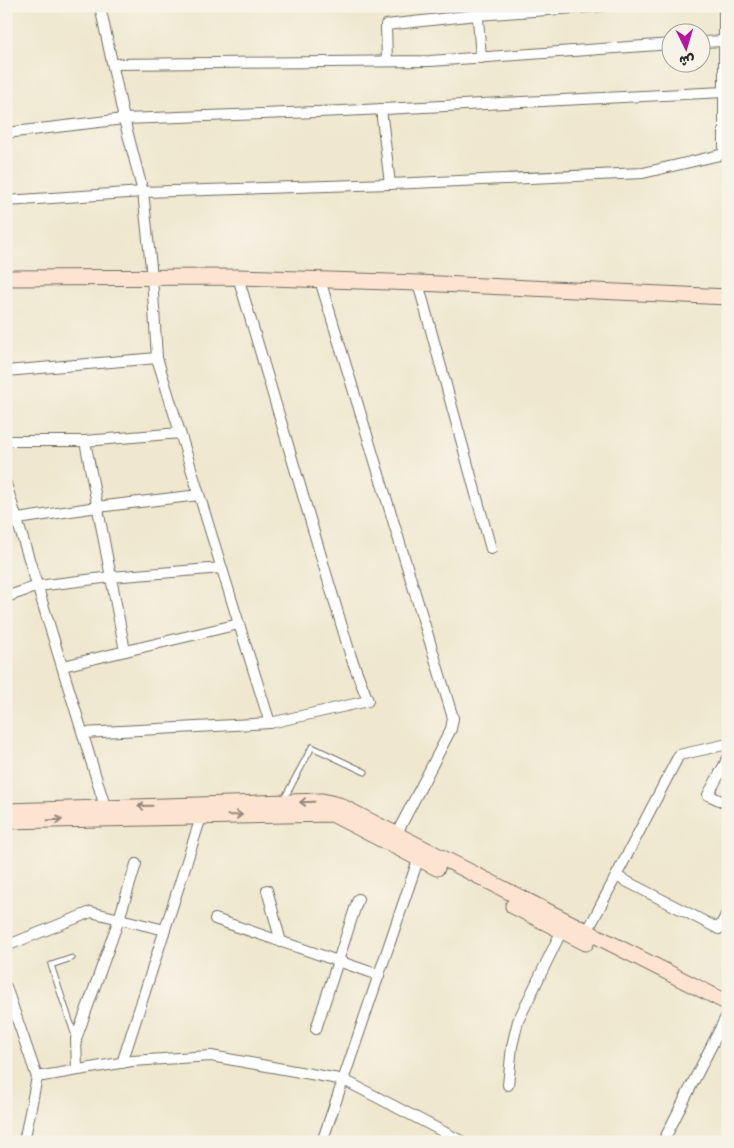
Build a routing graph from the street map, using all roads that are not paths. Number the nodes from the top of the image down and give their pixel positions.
1 (100, 6) edge
2 (602, 6) edge
3 (724, 6) edge
4 (477, 10) edge
5 (724, 40) junction
6 (712, 41) edge
7 (662, 45) edge
8 (481, 58) junction
9 (387, 62) junction
10 (113, 64) junction
11 (724, 92) junction
12 (381, 109) junction
13 (124, 119) junction
14 (6, 133) edge
15 (390, 184) junction
16 (143, 192) junction
17 (6, 201) edge
18 (152, 277) junction
19 (238, 277) junction
20 (6, 278) edge
21 (320, 280) junction
22 (418, 283) junction
23 (728, 297) edge
24 (157, 358) junction
25 (6, 371) edge
26 (180, 433) junction
27 (6, 441) edge
28 (85, 441) junction
29 (6, 484) edge
30 (199, 495) junction
31 (97, 507) junction
32 (18, 519) junction
33 (491, 549) dead end
34 (222, 568) junction
35 (111, 577) junction
36 (38, 586) junction
37 (6, 597) edge
38 (239, 624) junction
39 (125, 651) junction
40 (63, 666) junction
41 (270, 723) junction
42 (83, 734) junction
43 (728, 744) edge
44 (728, 758) edge
45 (365, 772) dead end
46 (282, 802) junction
47 (728, 804) edge
48 (203, 810) junction
49 (6, 811) edge
50 (107, 813) junction
51 (6, 821) edge
52 (396, 835) junction
53 (420, 853) junction
54 (136, 864) dead end
55 (616, 876) junction
56 (267, 890) dead end
57 (358, 899) dead end
58 (728, 911) edge
59 (119, 919) junction
60 (214, 919) dead end
61 (564, 925) junction
62 (165, 930) junction
63 (587, 932) junction
64 (281, 942) junction
65 (6, 946) edge
66 (72, 958) dead end
67 (338, 962) junction
68 (378, 976) junction
69 (6, 987) edge
70 (728, 1003) edge
71 (9, 1008) edge
72 (728, 1013) edge
73 (316, 1029) dead end
74 (76, 1039) junction
75 (122, 1063) junction
76 (77, 1070) junction
77 (37, 1077) junction
78 (344, 1080) junction
79 (508, 1085) dead end
80 (24, 1142) edge
81 (322, 1142) edge
82 (463, 1142) edge
83 (663, 1142) edge

1 - 10 street
2 - 4 street
3 - 5 street
4 - 8 street
4 - 9 street
5 - 6 street
5 - 11 street
7 - 8 street
8 - 9 street
9 - 10 street
10 - 13 street
11 - 12 street
11 - 15 street
12 - 13 street
12 - 15 street
13 - 14 street
13 - 16 street
15 - 16 street
16 - 17 street
16 - 18 street
18 - 19 street
18 - 20 street
18 - 24 street
19 - 21 street
19 - 41 street
21 - 22 street
21 - 52 street
22 - 23 street
22 - 33 street
24 - 25 street
24 - 26 street
26 - 28 street
26 - 30 street
27 - 28 street
28 - 31 street
29 - 32 street
30 - 31 street
30 - 34 street
31 - 32 street
31 - 35 street
32 - 36 street
34 - 35 street
34 - 38 street
35 - 36 street
35 - 39 street
36 - 37 street
36 - 40 street
38 - 39 street
38 - 41 street
39 - 40 street
40 - 42 street
41 - 42 street
42 - 50 street
43 - 55 street
44 - 47 street
45 - 46 lane
46 - 48 street
52 -> 46 street
48 - 50 street
48 -> 53 street
48 - 62 street
49 - 50 street
51 -> 50 street
52 - 53 street
53 - 61 street
53 - 68 street
54 - 59 street
55 - 58 street
55 - 63 street
56 - 64 street
57 - 67 street
59 - 62 street
59 - 65 street
59 - 74 street
60 - 64 street
61 - 63 street
61 - 72 street
61 - 79 street
62 - 75 street
63 - 70 street
64 - 67 street
66 - 74 lane
67 - 68 street
67 - 73 street
68 - 78 street
69 - 71 street
71 - 77 street
72 - 83 street
74 - 76 street
75 - 76 street
75 - 78 street
76 - 77 street
77 - 80 street
78 - 81 street
78 - 82 street

